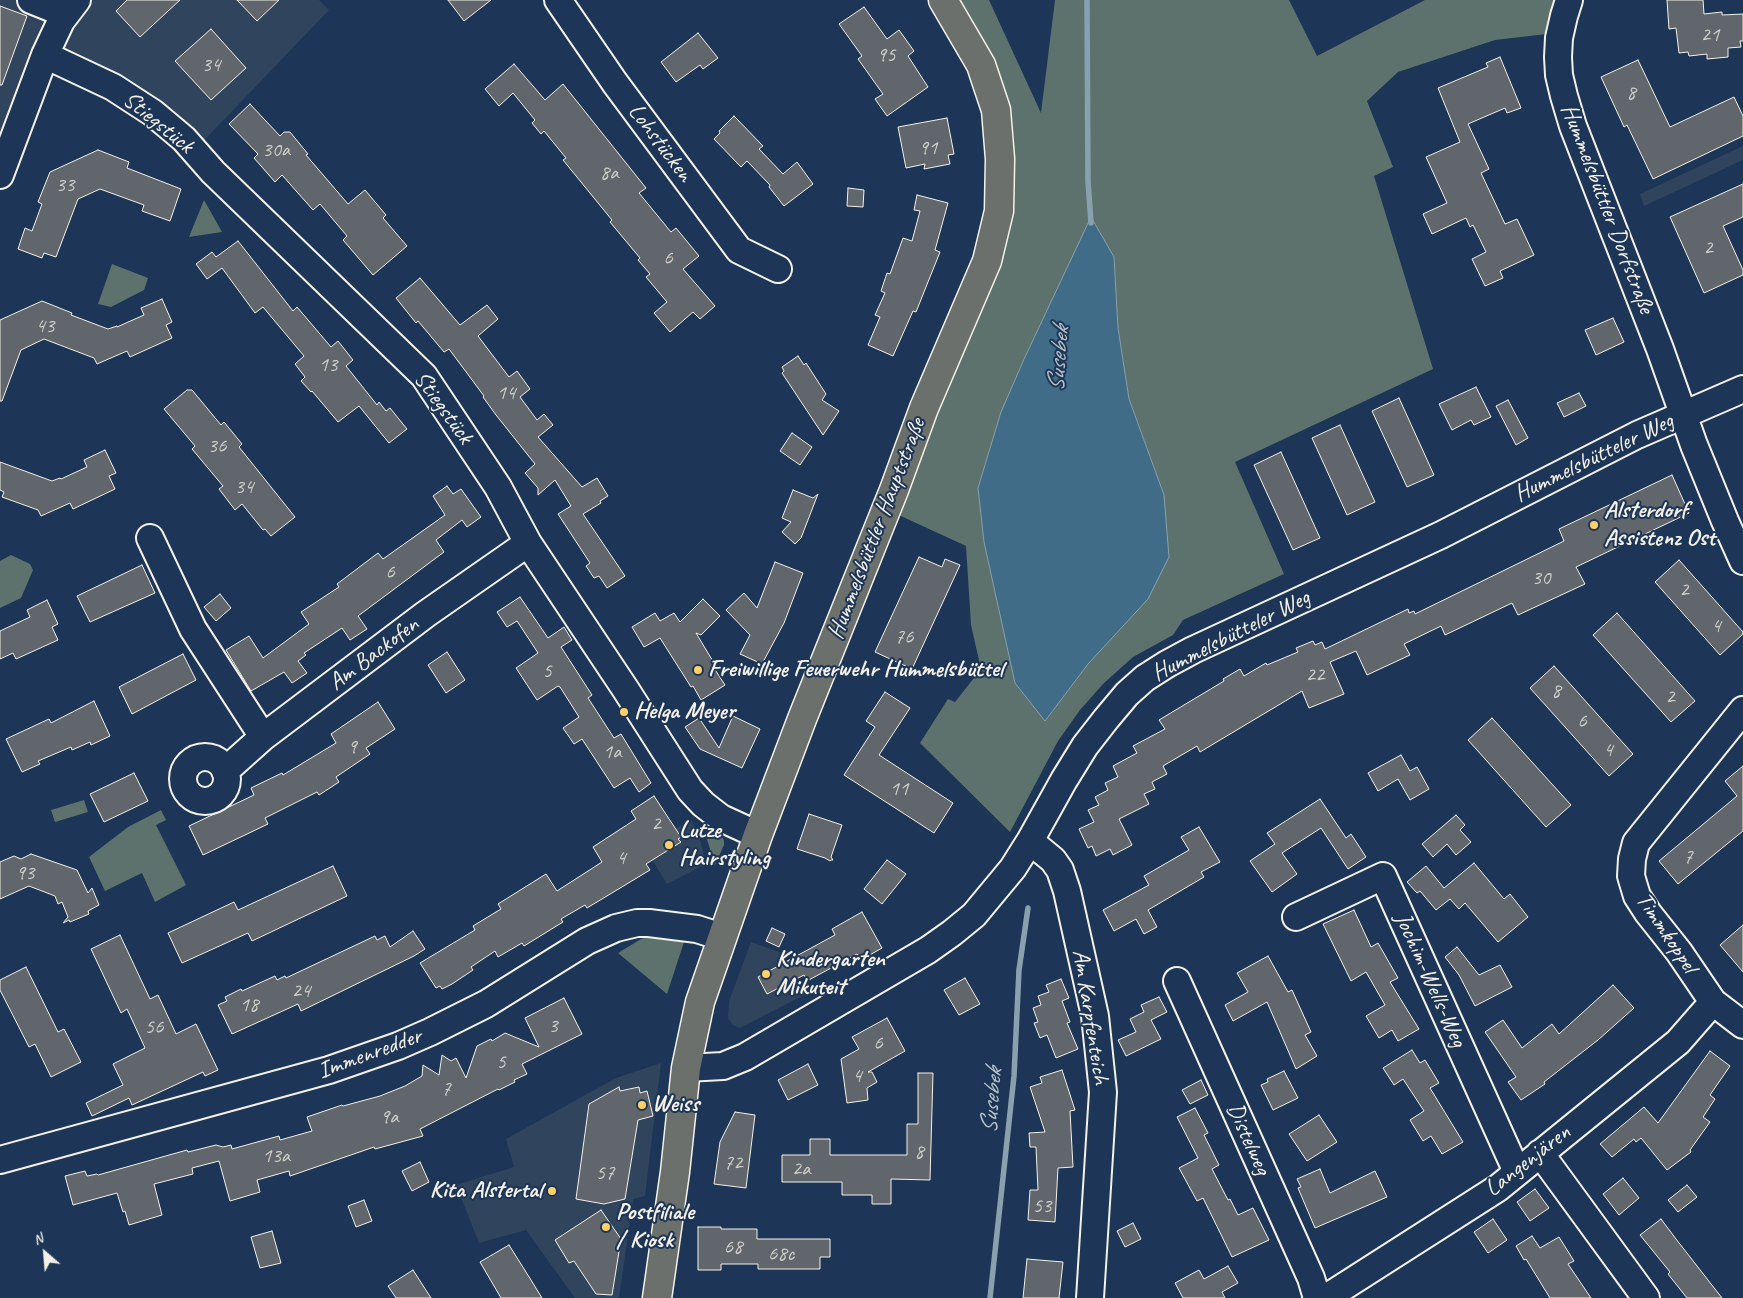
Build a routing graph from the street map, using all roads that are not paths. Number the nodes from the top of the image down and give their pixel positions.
1 (31, 0) edge
2 (558, 0) edge
3 (943, 0) edge
4 (1570, 0) edge
5 (72, 7) edge
6 (45, 54) junction
7 (0, 175) edge
8 (778, 269) dead end
9 (1743, 389) edge
10 (1684, 414) junction
11 (150, 538) dead end
12 (528, 543) junction
13 (1743, 561) edge
14 (1743, 710) edge
15 (263, 736) junction
16 (225, 771) dead end
17 (758, 835) junction
18 (1030, 841) junction
19 (1296, 917) dead end
20 (722, 937) junction
21 (1177, 982) dead end
22 (1713, 1002) junction
23 (1743, 1024) edge
24 (686, 1068) junction
25 (1540, 1153) junction
26 (0, 1160) edge
27 (1517, 1172) junction
28 (657, 1298) edge
29 (1090, 1298) edge
30 (1317, 1298) edge
31 (1326, 1298) edge
32 (1646, 1298) edge

1 - 5 street
2 - 8 street, Lohstücken
3 - 17 main road, Hummelsbüttler Hauptstraße
4 - 10 street, Hummelsbüttler Dorfstraße
5 - 6 street
6 - 7 street
6 - 12 street, Stiegstück
9 - 10 street, Hummelsbütteler Weg
10 - 13 street, Hummelsbüttler Dorfstraße
10 - 18 street, Hummelsbütteler Weg
11 - 15 street
12 - 15 street, Am Backofen
12 - 17 street, Stiegstück
14 - 22 street, Timmkoppel
15 - 16 street, Am Backofen
17 - 20 main road, Hummelsbüttler Hauptstraße
18 - 24 street, Hummelsbütteler Weg
18 - 29 street, Am Karpfenteich
19 - 27 street, Jochim-Wells-Weg
20 - 24 main road, Hummelsbüttler Hauptstraße
20 - 26 street, Immenredder
21 - 30 street, Distelweg
22 - 23 street, Timmkoppel
22 - 25 street, Langenjären
24 - 28 main road, Hummelsbüttler Hauptstraße
25 - 27 street, Langenjären
25 - 32 street
27 - 31 street, Langenjären

